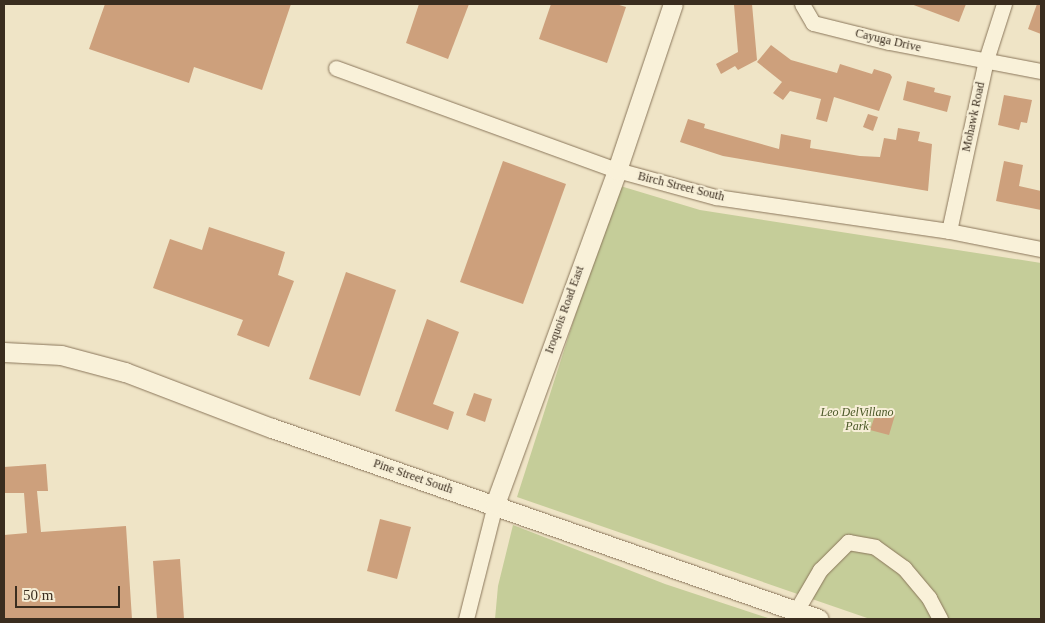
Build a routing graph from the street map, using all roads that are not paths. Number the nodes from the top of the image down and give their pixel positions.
1 (673, 4) edge
2 (802, 4) edge
3 (1004, 4) edge
4 (986, 60) junction
5 (336, 68) dead end
6 (1041, 71) edge
7 (617, 170) junction
8 (949, 231) junction
9 (1041, 249) edge
10 (4, 352) edge
11 (495, 504) junction
12 (796, 611) junction
13 (466, 619) edge
14 (819, 619) edge
15 (940, 619) edge

1 - 7 street, Iroquois Road East
2 - 4 street, Cayuga Drive
3 - 4 street, Mohawk Road
4 - 6 street, Cayuga Drive
4 - 8 street, Mohawk Road
5 - 7 street, Birch Street South
7 - 8 street, Birch Street South
7 - 11 street, Iroquois Road East
8 - 9 street, Birch Street South
10 - 11 street, Pine Street South
11 - 12 street, Pine Street South
11 - 13 street, Iroquois Road East
12 - 14 street, Pine Street South
12 - 15 street

